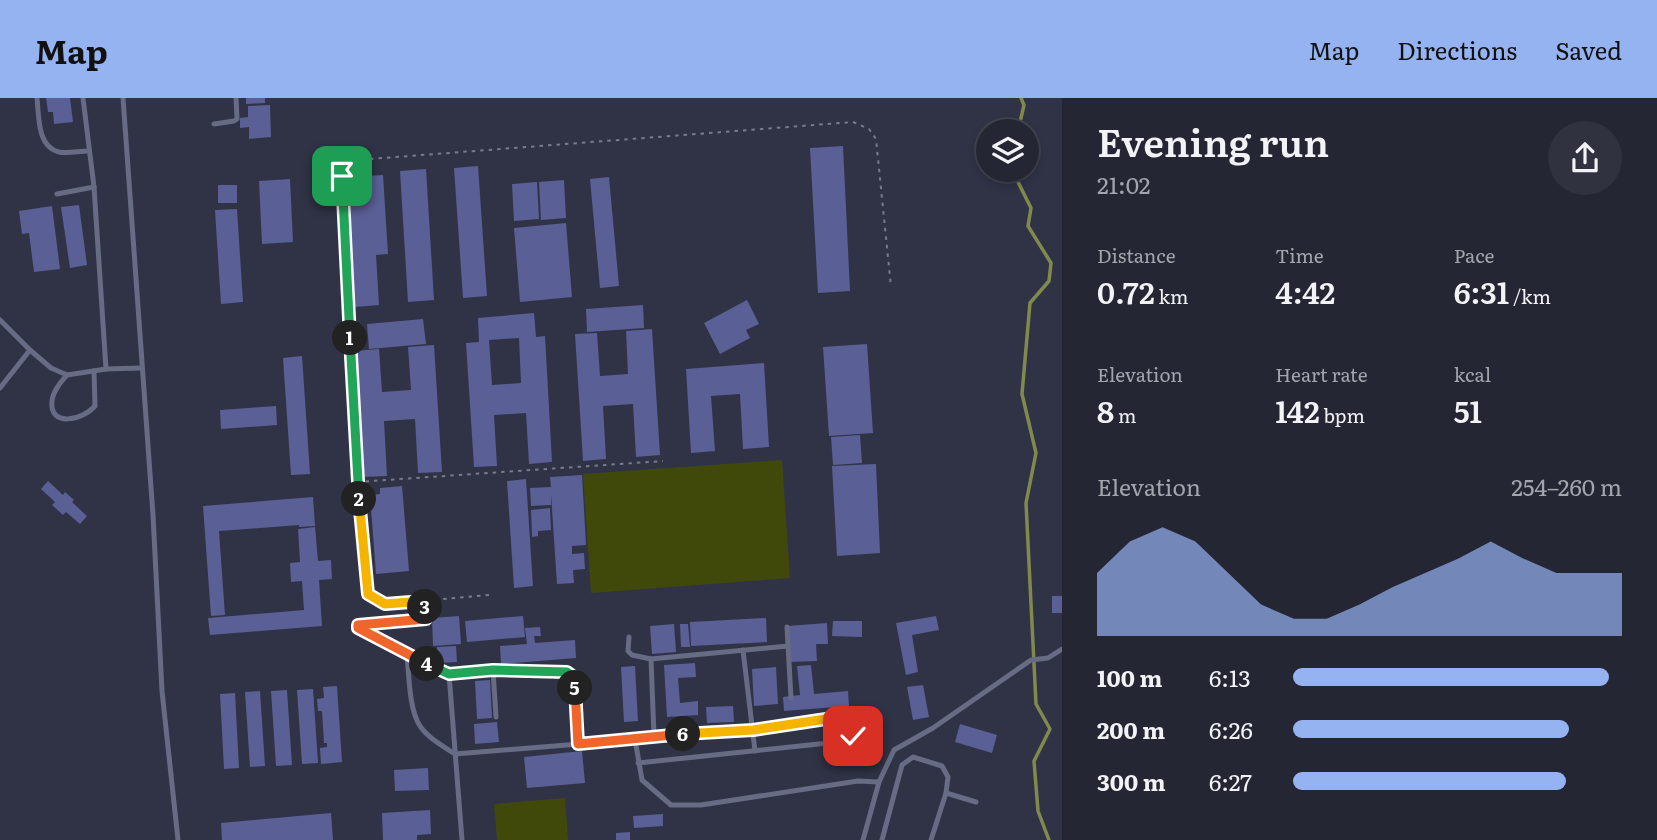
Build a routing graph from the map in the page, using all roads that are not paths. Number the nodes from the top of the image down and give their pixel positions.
1 (37, 98) edge
2 (82, 98) edge
3 (122, 98) edge
4 (236, 98) edge
5 (214, 124) dead end
6 (88, 151) junction
7 (94, 187) junction
8 (57, 194) dead end
9 (0, 320) edge
10 (30, 350) junction
11 (141, 368) junction
12 (106, 369) junction
13 (94, 371) junction
14 (66, 375) junction
15 (0, 387) edge
16 (787, 627) dead end
17 (358, 628) road end
18 (629, 637) dead end
19 (788, 646) junction
20 (1062, 649) edge
21 (743, 650) junction
22 (407, 655) junction
23 (651, 659) junction
24 (493, 670) junction
25 (449, 674) junction
26 (791, 698) dead end
27 (496, 717) dead end
28 (753, 730) junction
29 (654, 736) junction
30 (635, 739) junction
31 (578, 744) junction
32 (755, 751) junction
33 (455, 754) junction
34 (638, 763) junction
35 (879, 782) junction
36 (946, 793) junction
37 (976, 802) dead end
38 (178, 840) edge
39 (462, 840) edge
40 (863, 840) edge
41 (881, 840) edge
42 (931, 840) edge

1 - 6 lane
2 - 6 lane
3 - 11 lane
4 - 5 lane
6 - 7 lane
7 - 8 lane
7 - 12 lane
9 - 10 lane
10 - 14 lane
10 - 15 lane
11 - 12 lane
11 - 38 lane
12 - 13 lane
13 - 14 lane
13 - 14 lane
16 - 19 lane
17 - 22 lane
18 - 23 lane
19 - 21 lane
19 - 26 lane
20 - 35 lane
21 - 23 lane
21 - 28 lane
22 - 25 lane
22 - 33 lane
23 - 29 lane
24 - 25 lane
24 - 27 lane
24 - 31 lane
25 - 33 lane
28 - 29 lane
28 - 32 lane
28 - 32 lane
29 - 30 lane
30 - 31 lane
30 - 34 lane
31 - 33 lane
32 - 34 lane
33 - 39 lane
34 - 35 lane
35 - 40 lane
36 - 37 lane
36 - 41 lane
36 - 42 lane

